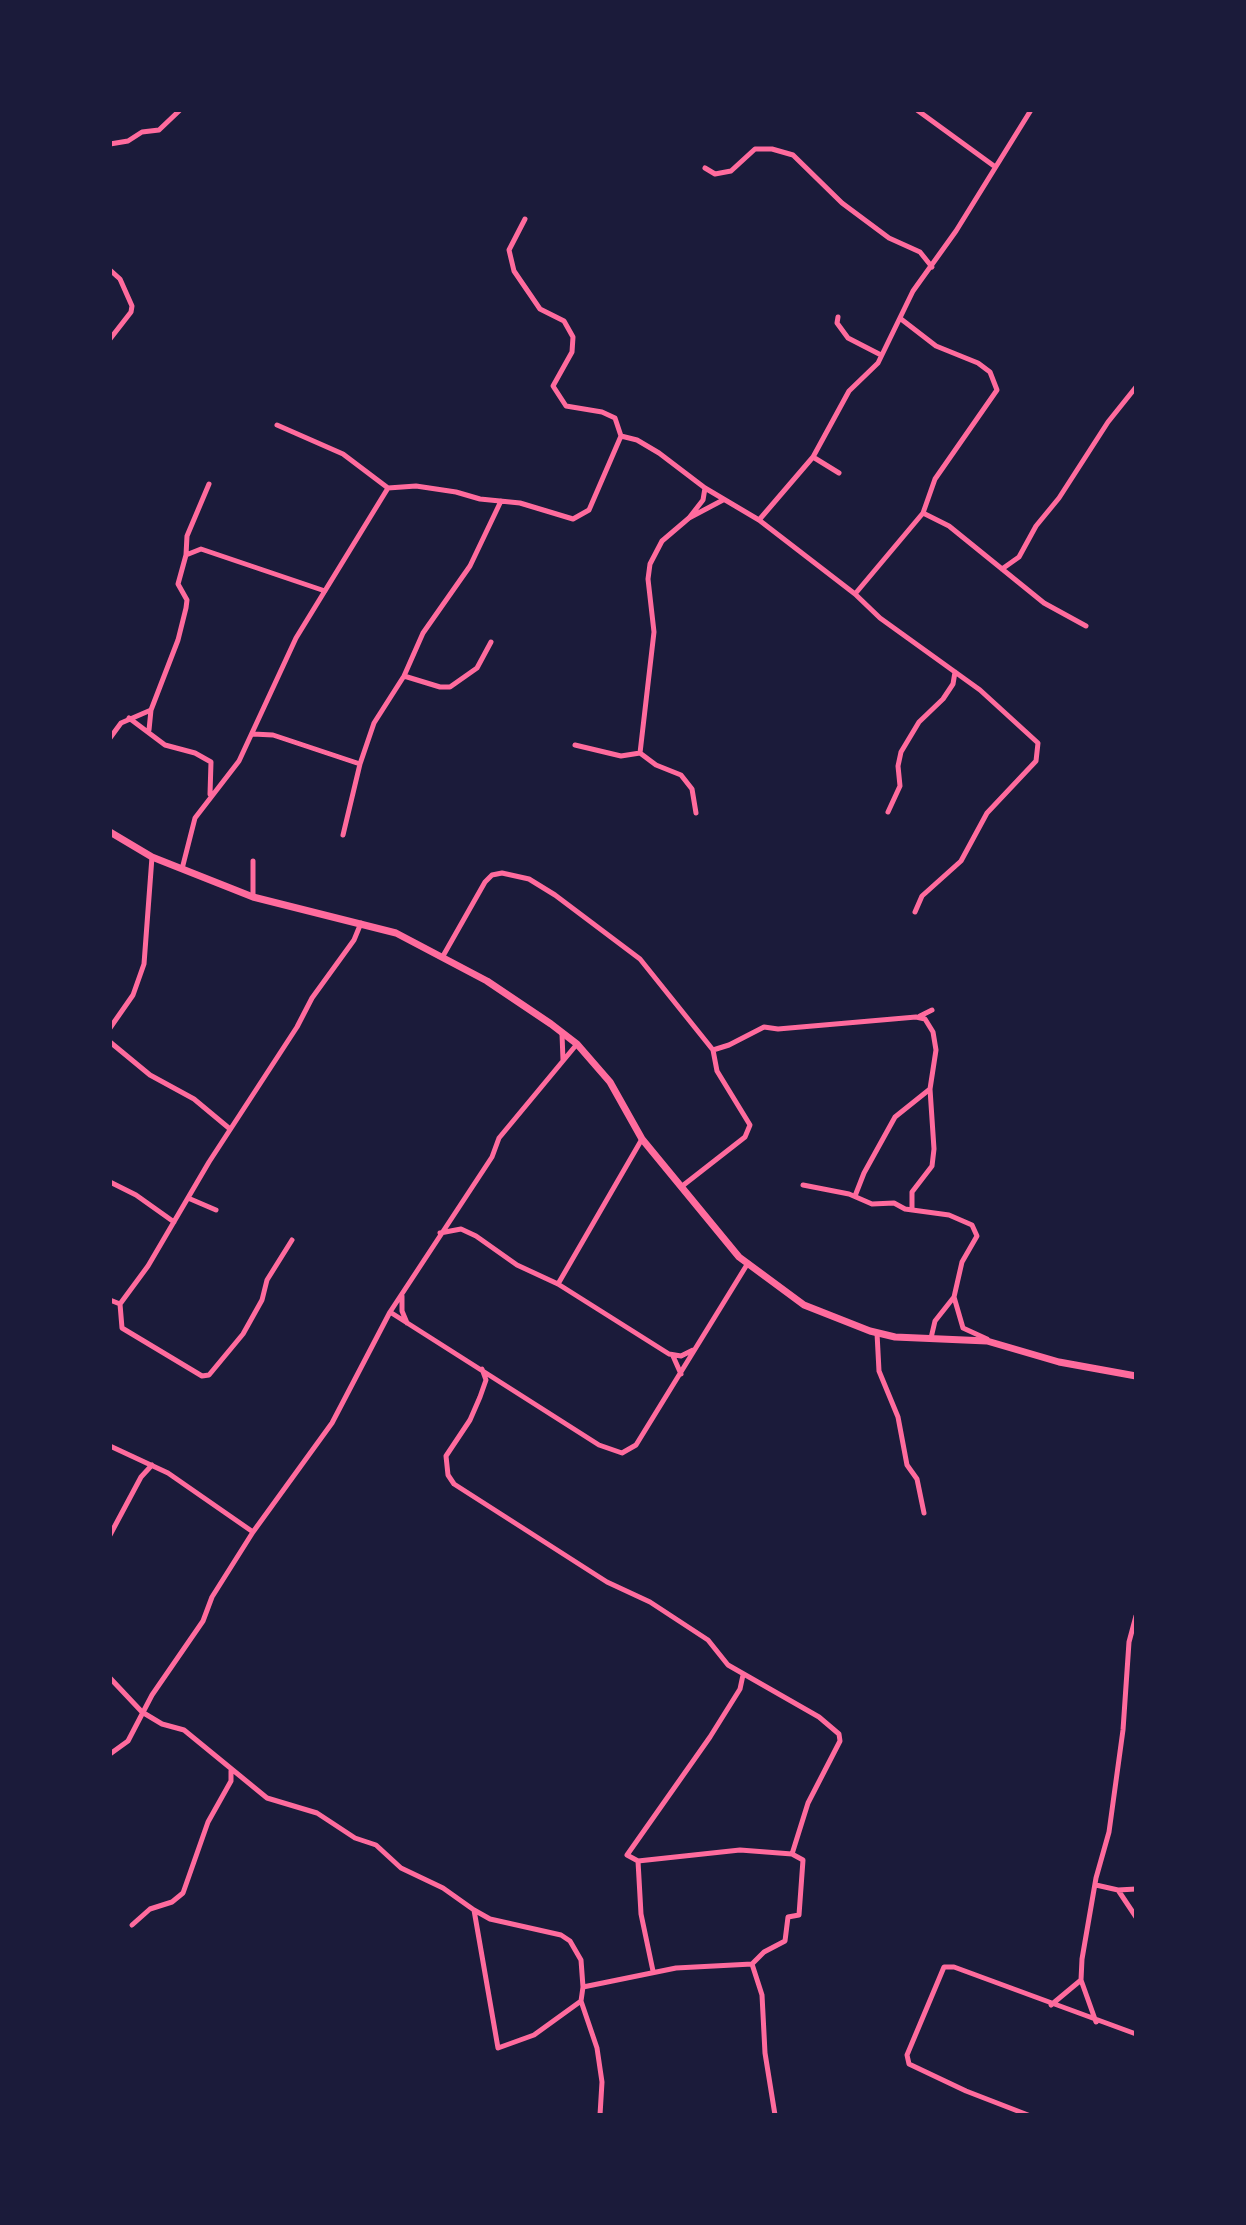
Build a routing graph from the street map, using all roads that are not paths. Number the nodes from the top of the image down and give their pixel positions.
1 (180, 110) edge
2 (917, 110) edge
3 (1031, 110) edge
4 (110, 144) edge
5 (994, 166) junction
6 (705, 168) dead end
7 (525, 219) dead end
8 (932, 267) junction
9 (110, 270) edge
10 (838, 317) dead end
11 (901, 319) junction
12 (110, 339) edge
13 (881, 355) junction
14 (1136, 387) edge
15 (276, 425) dead end
16 (621, 436) junction
17 (813, 457) junction
18 (839, 473) dead end
19 (209, 484) dead end
20 (388, 488) junction
21 (705, 488) junction
22 (723, 500) junction
23 (501, 501) junction
24 (923, 513) junction
25 (689, 518) junction
26 (759, 520) junction
27 (186, 555) junction
28 (1002, 569) junction
29 (325, 590) junction
30 (855, 594) junction
31 (1086, 626) dead end
32 (491, 642) dead end
33 (955, 672) junction
34 (404, 676) junction
35 (151, 710) junction
36 (129, 719) junction
37 (149, 730) junction
38 (253, 734) junction
39 (110, 738) edge
40 (575, 745) dead end
41 (640, 753) junction
42 (360, 764) junction
43 (210, 795) junction
44 (888, 812) dead end
45 (696, 813) dead end
46 (110, 832) edge
47 (343, 835) dead end
48 (152, 857) junction
49 (253, 860) dead end
50 (181, 870) junction
51 (253, 897) junction
52 (915, 912) dead end
53 (361, 923) junction
54 (443, 956) junction
55 (932, 1010) dead end
56 (916, 1017) junction
57 (110, 1028) edge
58 (562, 1034) junction
59 (110, 1042) edge
60 (578, 1044) junction
61 (713, 1050) junction
62 (563, 1060) junction
63 (930, 1089) junction
64 (230, 1129) junction
65 (642, 1139) junction
66 (110, 1182) edge
67 (803, 1185) dead end
68 (680, 1188) junction
69 (855, 1196) junction
70 (188, 1198) junction
71 (912, 1209) junction
72 (216, 1210) dead end
73 (174, 1222) junction
74 (439, 1234) junction
75 (292, 1240) dead end
76 (748, 1263) junction
77 (558, 1284) junction
78 (402, 1295) junction
79 (954, 1297) junction
80 (110, 1300) edge
81 (120, 1304) junction
82 (390, 1312) junction
83 (407, 1323) junction
84 (877, 1333) junction
85 (931, 1338) junction
86 (1000, 1344) junction
87 (696, 1349) junction
88 (673, 1356) junction
89 (482, 1369) junction
90 (681, 1374) junction
91 (1136, 1376) edge
92 (110, 1446) edge
93 (152, 1465) junction
94 (924, 1513) dead end
95 (253, 1532) junction
96 (110, 1535) edge
97 (1136, 1616) edge
98 (743, 1675) junction
99 (110, 1678) edge
100 (142, 1712) junction
101 (110, 1754) edge
102 (231, 1771) junction
103 (792, 1854) junction
104 (638, 1861) junction
105 (1096, 1885) junction
106 (1136, 1889) edge
107 (1118, 1890) junction
108 (474, 1910) junction
109 (1136, 1917) edge
110 (132, 1925) dead end
111 (752, 1964) junction
112 (653, 1971) junction
113 (1081, 1980) junction
114 (583, 1987) junction
115 (581, 2001) junction
116 (1051, 2005) junction
117 (1096, 2022) junction
118 (1136, 2034) edge
119 (600, 2115) edge
120 (775, 2115) edge
121 (1028, 2115) edge

1 - 4 street
2 - 5 street
3 - 5 street
5 - 8 street
6 - 8 street
7 - 16 street
8 - 11 street
9 - 12 street
10 - 13 street
11 - 13 street
11 - 24 street
13 - 17 street
14 - 28 street
15 - 20 street
16 - 21 street
16 - 23 street
17 - 18 street
17 - 26 street
19 - 27 street
20 - 23 street
20 - 29 street
21 - 22 street
21 - 25 street
22 - 25 street
22 - 26 street
23 - 34 street
24 - 28 street
24 - 30 street
25 - 41 street
26 - 30 street
27 - 29 street
27 - 35 street
28 - 31 street
29 - 38 street
30 - 33 street
32 - 34 street
33 - 44 street
33 - 52 street
34 - 42 street
35 - 36 street
35 - 37 street
36 - 37 street
36 - 39 street
37 - 43 street
38 - 42 street
38 - 43 street
40 - 41 street
41 - 45 street
42 - 47 street
43 - 50 street
46 - 48 street
48 - 50 street
48 - 57 street
49 - 51 street
50 - 51 street
51 - 53 street
53 - 54 street
53 - 64 street
54 - 58 street
54 - 61 street
55 - 56 street
56 - 61 street
56 - 63 street
58 - 60 street
58 - 62 street
59 - 64 street
60 - 62 street
60 - 65 street
61 - 68 street
62 - 74 street
63 - 69 street
63 - 71 street
64 - 70 street
65 - 68 street
65 - 77 street
66 - 73 street
67 - 69 street
68 - 76 street
69 - 71 street
70 - 72 street
70 - 73 street
71 - 79 street
73 - 81 street
74 - 77 street
74 - 78 street
75 - 81 street
76 - 84 street
76 - 87 street
77 - 88 street
78 - 82 street
78 - 83 street
79 - 85 street
79 - 86 street
80 - 81 street
82 - 83 street
82 - 95 street
83 - 89 street
84 - 85 street
84 - 94 street
85 - 86 street
86 - 91 street
87 - 88 street
87 - 90 street
88 - 90 street
89 - 90 street
89 - 98 street
92 - 93 street
93 - 95 street
93 - 96 street
95 - 100 street
97 - 105 street
98 - 103 street
98 - 104 street
99 - 100 street
100 - 101 street
100 - 102 street
102 - 108 street
102 - 110 street
103 - 104 street
103 - 111 street
104 - 112 street
105 - 107 street
105 - 113 street
106 - 107 street
107 - 109 street
108 - 114 street
108 - 115 street
111 - 112 street
111 - 120 street
112 - 114 street
113 - 116 street
113 - 117 street
114 - 115 street
115 - 119 street
116 - 117 street
116 - 121 street
117 - 118 street

